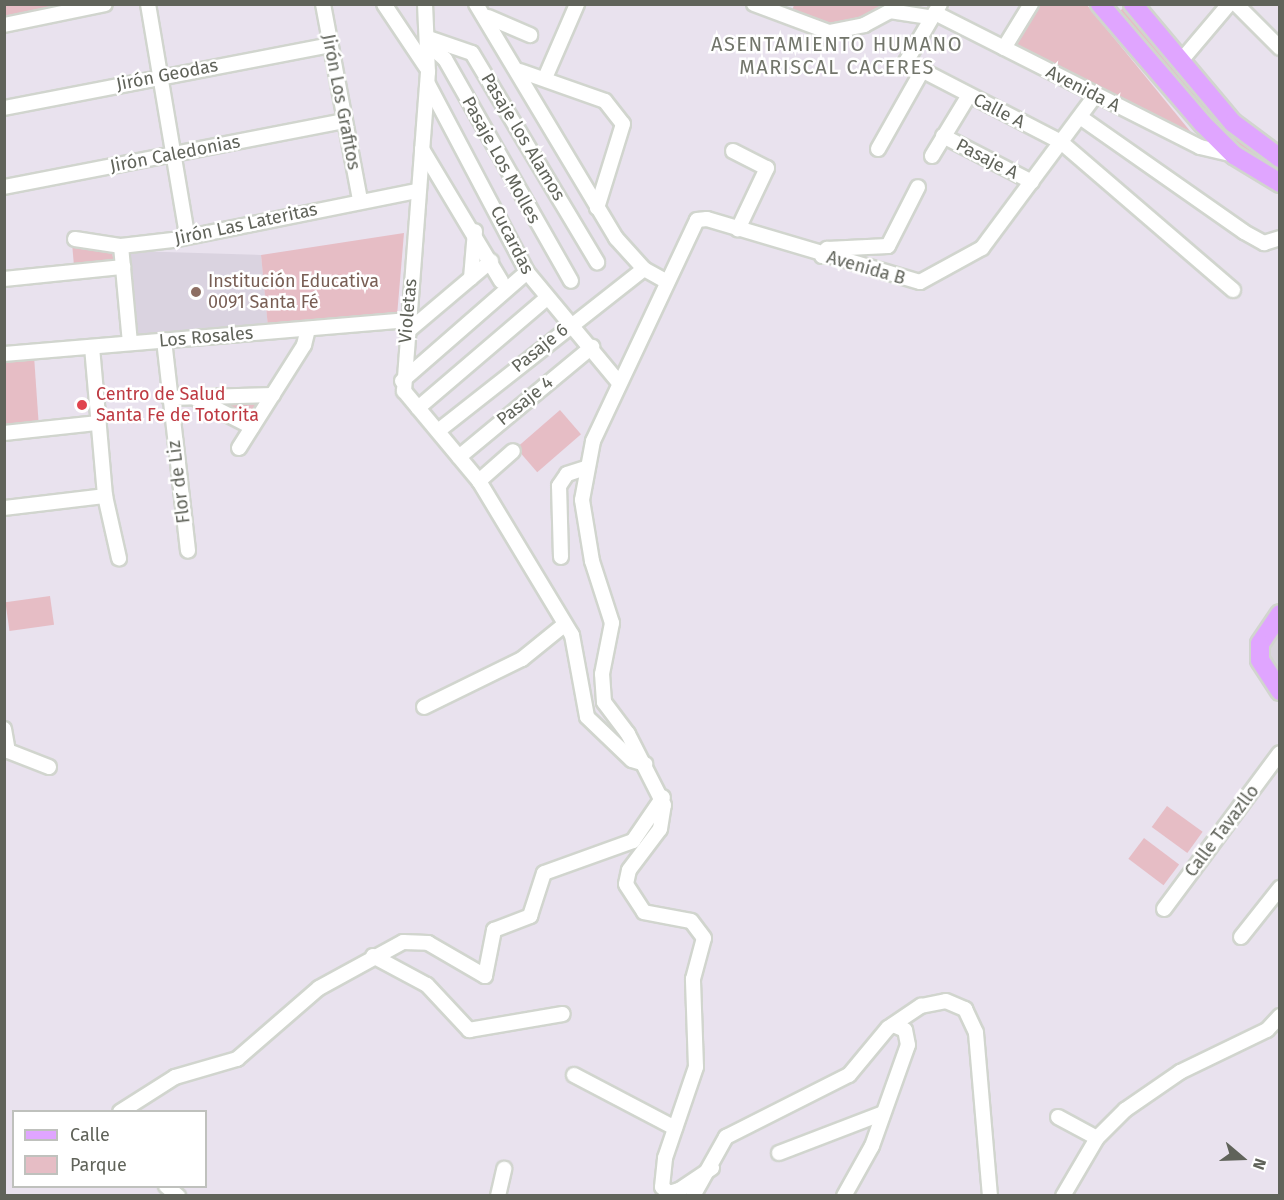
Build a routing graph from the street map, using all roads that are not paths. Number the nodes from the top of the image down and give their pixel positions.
1 (105, 4) edge
2 (147, 4) edge
3 (323, 4) edge
4 (384, 4) edge
5 (426, 4) edge
6 (476, 4) edge
7 (577, 4) edge
8 (754, 4) edge
9 (1031, 4) edge
10 (1133, 4) edge
11 (1229, 4) edge
12 (1236, 4) edge
13 (1107, 7) edge
14 (934, 11) edge
15 (488, 17) junction
16 (4, 25) edge
17 (530, 35) dead end
18 (428, 41) junction
19 (330, 45) junction
20 (1004, 48) junction
21 (1280, 48) edge
22 (1180, 62) junction
23 (520, 71) junction
24 (922, 71) junction
25 (160, 76) junction
26 (427, 77) junction
27 (546, 78) junction
28 (969, 95) junction
29 (1095, 96) junction
30 (4, 108) edge
31 (1080, 117) junction
32 (345, 121) junction
33 (943, 136) junction
34 (1061, 142) junction
35 (422, 149) junction
36 (878, 149) dead end
37 (733, 151) dead end
38 (174, 154) junction
39 (932, 156) dead end
40 (1234, 156) junction
41 (1280, 158) edge
42 (1032, 182) junction
43 (1280, 183) edge
44 (4, 187) edge
45 (918, 187) dead end
46 (417, 191) junction
47 (360, 200) junction
48 (597, 208) junction
49 (738, 229) junction
50 (475, 231) junction
51 (187, 234) junction
52 (75, 238) dead end
53 (1280, 238) edge
54 (121, 246) junction
55 (822, 256) junction
56 (491, 261) junction
57 (597, 262) dead end
58 (123, 267) junction
59 (644, 269) junction
60 (527, 272) junction
61 (471, 278) junction
62 (4, 279) edge
63 (501, 281) dead end
64 (571, 281) dead end
65 (667, 282) junction
66 (1233, 290) dead end
67 (547, 298) junction
68 (571, 323) junction
69 (408, 326) junction
70 (308, 328) junction
71 (164, 340) junction
72 (130, 343) junction
73 (92, 347) junction
74 (592, 347) junction
75 (4, 354) edge
76 (402, 381) junction
77 (620, 383) junction
78 (273, 395) junction
79 (193, 398) junction
80 (169, 399) junction
81 (418, 408) junction
82 (98, 423) junction
83 (252, 427) junction
84 (438, 431) junction
85 (4, 433) edge
86 (239, 448) dead end
87 (513, 451) dead end
88 (459, 457) junction
89 (585, 468) junction
90 (479, 481) junction
91 (105, 496) junction
92 (4, 508) edge
93 (188, 551) dead end
94 (561, 557) dead end
95 (119, 558) dead end
96 (1280, 614) edge
97 (564, 625) junction
98 (1280, 691) edge
99 (424, 707) dead end
100 (4, 729) edge
101 (6, 749) edge
102 (1280, 753) edge
103 (645, 765) junction
104 (49, 767) dead end
105 (663, 797) junction
106 (1277, 896) edge
107 (1164, 909) dead end
108 (1241, 937) dead end
109 (373, 956) junction
110 (563, 1014) dead end
111 (1280, 1016) edge
112 (893, 1025) junction
113 (574, 1075) dead end
114 (123, 1110) edge
115 (883, 1113) junction
116 (1058, 1117) dead end
117 (675, 1128) junction
118 (1097, 1137) junction
119 (779, 1153) dead end
120 (712, 1168) junction
121 (504, 1169) dead end
122 (498, 1196) edge
123 (693, 1196) edge
124 (844, 1196) edge
125 (990, 1196) edge
126 (1063, 1196) edge

1 - 16 street
2 - 25 street
3 - 19 street, Jirón Los Grafitos
4 - 26 street, Cucardas
5 - 18 street, Violetas
6 - 15 street
7 - 27 street
8 - 14 street, Avenida A
9 - 20 street
10 - 22 main road
11 - 22 street
12 - 21 street
13 - 40 main road
14 - 20 street, Avenida A
14 - 24 street, Calle A
15 - 17 street
15 - 23 street
18 - 26 street, Violetas
18 - 57 street, Pasaje los Alamos
18 - 64 street, Pasaje Los Molles
19 - 25 street, Jirón Geodas
19 - 32 street, Jirón Los Grafitos
20 - 29 street, Avenida A
22 - 41 main road
23 - 27 street
23 - 48 street
24 - 28 street, Calle A
24 - 36 street
25 - 30 street, Jirón Geodas
25 - 38 street
26 - 35 street, Violetas
26 - 60 street, Cucardas
27 - 48 street
28 - 33 street
28 - 34 street, Calle A
29 - 31 street, Avenida B
29 - 40 street, Avenida A
31 - 34 street, Avenida B
31 - 53 street
32 - 38 street, Jirón Caledonias
32 - 47 street, Jirón Los Grafitos
33 - 39 street
33 - 42 street, Pasaje A
34 - 42 street, Avenida B
34 - 66 street, Calle A
35 - 46 street, Violetas
35 - 50 street
37 - 49 street
38 - 44 street, Jirón Caledonias
38 - 51 street
40 - 43 main road
42 - 55 street, Avenida B
45 - 55 street
46 - 47 street, Jirón Las Lateritas
46 - 69 street, Violetas
47 - 51 street, Jirón Las Lateritas
48 - 59 street
49 - 55 street, Avenida B
49 - 65 street, Avenida B
50 - 56 street
50 - 61 street
51 - 54 street, Jirón Las Lateritas
52 - 54 street, Jirón Las Lateritas
54 - 58 street
56 - 61 street
56 - 63 street
58 - 62 street
58 - 72 street
59 - 65 street
59 - 68 street, Pasaje 6
60 - 67 street, Cucardas
60 - 76 street
61 - 69 street
65 - 77 street
67 - 68 street, Cucardas
67 - 81 street
68 - 74 street, Cucardas
68 - 84 street, Pasaje 6
69 - 70 street, Los Rosales
69 - 76 street, Violetas
70 - 71 street, Los Rosales
70 - 78 street
71 - 72 street, Los Rosales
71 - 80 street, Flor de Liz
72 - 73 street, Los Rosales
73 - 75 street, Los Rosales
73 - 82 street
74 - 77 street, Cucardas
74 - 88 street, Pasaje 4
76 - 81 street
77 - 89 street
78 - 79 street
78 - 83 street
79 - 80 street
79 - 83 street
80 - 93 street, Flor de Liz
81 - 84 street
82 - 85 street
82 - 91 street
83 - 86 street
84 - 88 street
87 - 90 street
88 - 90 street
89 - 94 street
89 - 103 street
90 - 97 street
91 - 92 street
91 - 95 street
96 - 98 main road
97 - 99 street
97 - 103 street
100 - 101 street
101 - 104 street
102 - 107 street, Calle Tavazllo
103 - 105 street
105 - 109 street
105 - 117 street
106 - 108 street
109 - 110 street
109 - 114 street
111 - 118 street
112 - 115 street
112 - 120 street
112 - 125 street
113 - 117 street
115 - 119 street
115 - 124 street
116 - 118 street
117 - 120 street
118 - 126 street
120 - 123 street
121 - 122 street

